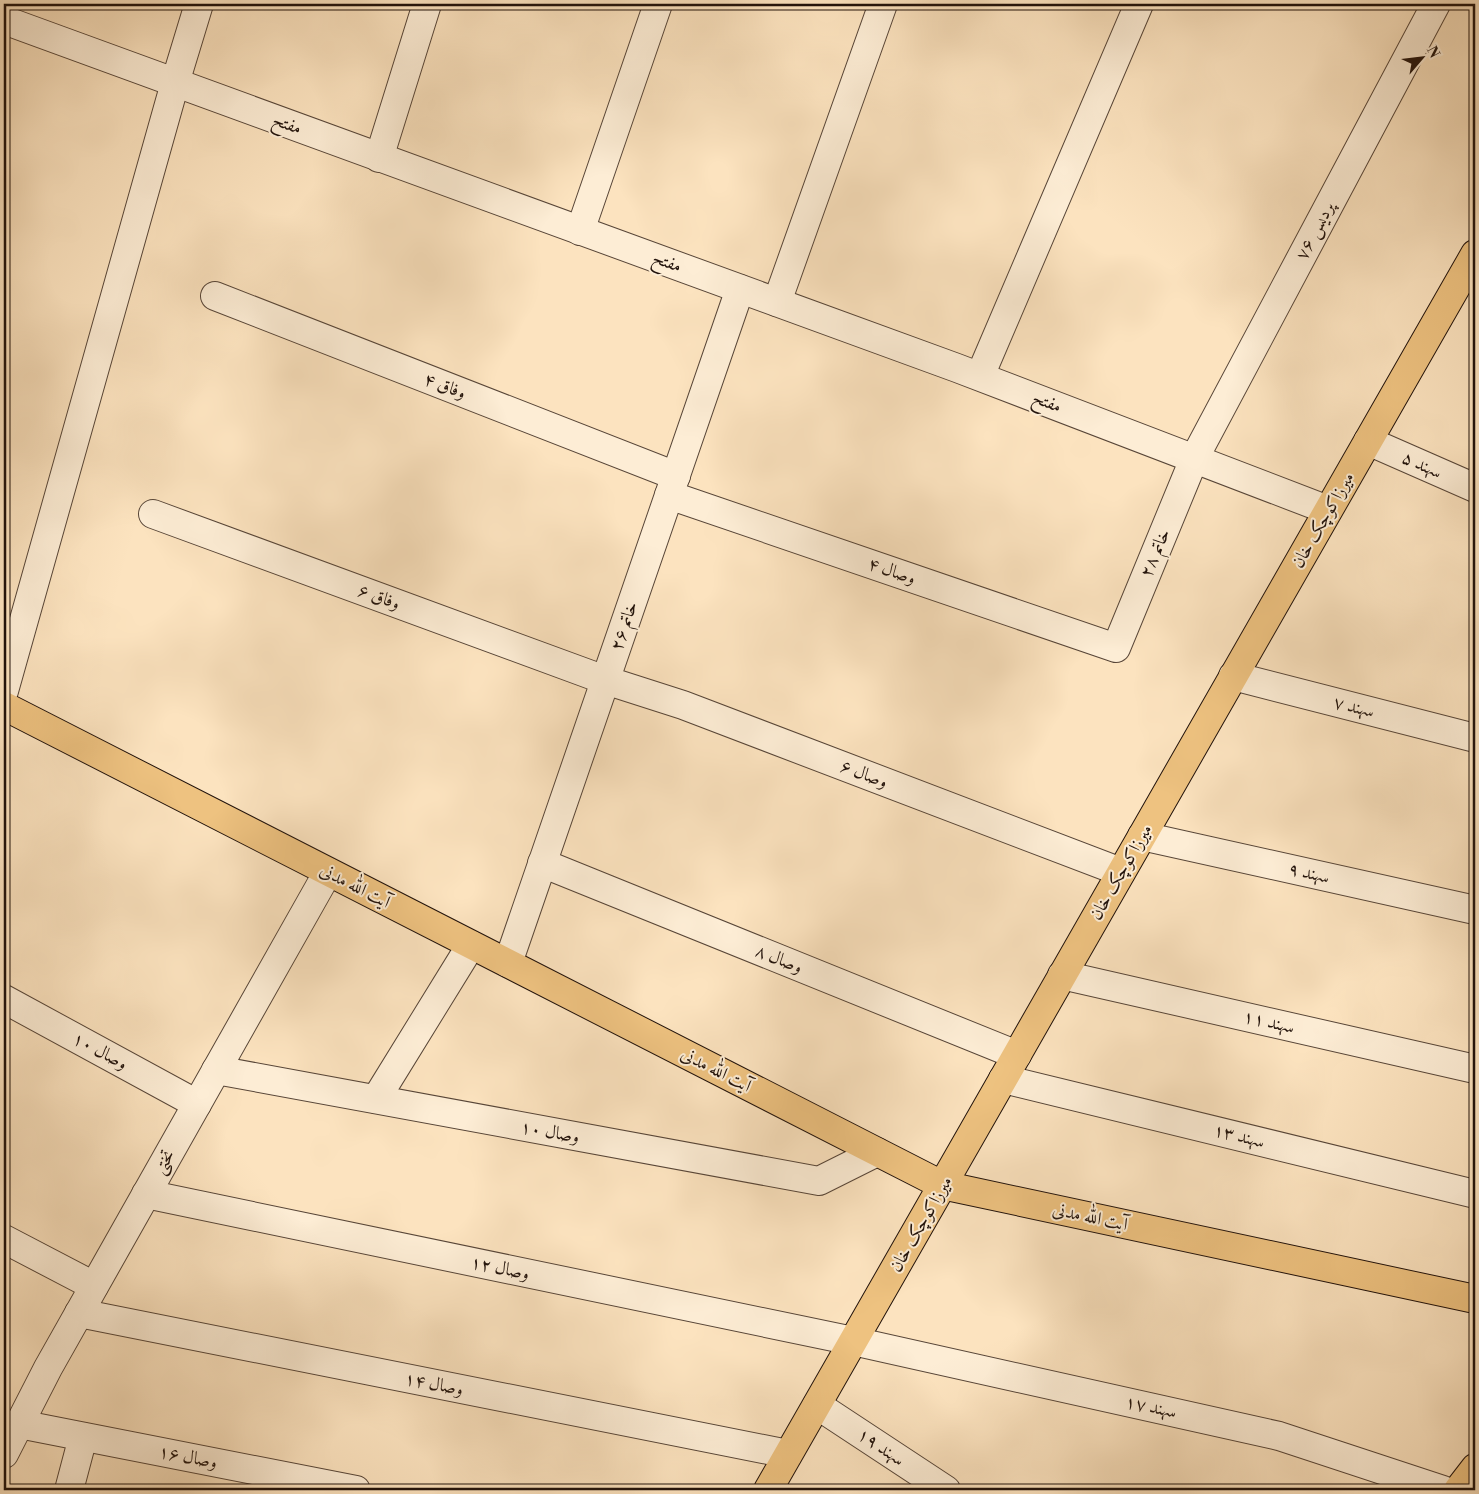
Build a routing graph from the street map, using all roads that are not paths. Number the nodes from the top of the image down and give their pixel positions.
1 (198, 4) edge
2 (427, 4) edge
3 (658, 4) edge
4 (883, 4) edge
5 (1139, 4) edge
6 (1436, 4) edge
7 (4, 20) edge
8 (175, 83) junction
9 (379, 158) junction
10 (580, 231) junction
11 (1475, 254) edge
12 (740, 289) junction
13 (215, 296) dead end
14 (777, 302) junction
15 (980, 376) junction
16 (1368, 441) junction
17 (1194, 458) junction
18 (673, 486) junction
19 (1475, 488) edge
20 (1328, 510) junction
21 (153, 514) dead end
22 (1116, 648) joint
23 (1234, 676) junction
24 (605, 680) junction
25 (4, 691) edge
26 (4, 706) edge
27 (1475, 738) edge
28 (1142, 836) junction
29 (542, 863) junction
30 (328, 872) junction
31 (1121, 872) junction
32 (1475, 910) edge
33 (471, 945) junction
34 (508, 964) junction
35 (1062, 975) junction
36 (4, 999) edge
37 (1017, 1055) junction
38 (1475, 1068) edge
39 (216, 1070) junction
40 (1003, 1079) junction
41 (376, 1100) junction
42 (197, 1104) junction
43 (877, 1152) junction
44 (942, 1185) junction
45 (146, 1194) junction
46 (1475, 1194) edge
47 (4, 1239) edge
48 (94, 1286) junction
49 (1475, 1299) edge
50 (79, 1313) junction
51 (853, 1342) junction
52 (817, 1405) junction
53 (19, 1424) junction
54 (84, 1437) junction
55 (4, 1454) edge
56 (788, 1454) junction
57 (1475, 1468) edge
58 (69, 1490) edge
59 (356, 1490) edge
60 (768, 1490) edge
61 (946, 1490) edge
62 (1443, 1490) edge
63 (1458, 1490) edge

1 - 8 street
2 - 9 street
3 - 10 street
4 - 14 street
5 - 15 street
6 - 17 street, پردیس ۷۶
7 - 8 street, مفتح
8 - 9 street, مفتح
8 - 25 street
9 - 10 street, مفتح
10 - 12 street, مفتح
11 - 16 main road, میرزاکوچک خان
12 - 14 street, مفتح
12 - 18 street, خاتم ۲۶
13 - 18 street, وفاق ۴
14 - 15 street, مفتح
15 - 17 street, مفتح
16 - 19 street, سهند ۵
16 - 20 main road, میرزاکوچک خان
17 - 20 street, مفتح
17 - 22 street, خاتم ۲۸
18 - 22 street, وصال ۴
18 - 24 street, خاتم ۲۶
20 - 23 main road, میرزاکوچک خان
21 - 24 street, وفاق ۶
23 - 27 street, سهند ۷
23 - 28 main road, میرزاکوچک خان
24 - 29 street, خاتم ۲۶
24 - 31 street, وصال ۶
26 - 30 main road, آیت الله مدنی
28 - 31 main road, میرزاکوچک خان
28 - 32 street, سهند ۹
29 - 34 street, خاتم ۲۶
29 - 37 street, وصال ۸
30 - 33 main road, آیت الله مدنی
30 - 39 street, تختی
31 - 35 main road, میرزاکوچک خان
33 - 34 main road, آیت الله مدنی
33 - 41 street
34 - 43 main road, آیت الله مدنی
35 - 37 main road, میرزاکوچک خان
35 - 38 street, سهند ۱۱
36 - 42 street, وصال ۱۰
37 - 40 main road, میرزاکوچک خان
39 - 41 street, وصال ۱۰
39 - 42 street, تختی
40 - 44 main road, میرزاکوچک خان
40 - 46 street, سهند ۱۳
41 - 43 street, وصال ۱۰
42 - 45 street, تختی
43 - 44 main road, آیت الله مدنی
44 - 49 main road, آیت الله مدنی
44 - 51 main road, میرزاکوچک خان
45 - 48 street, تختی
45 - 51 street, وصال ۱۲
47 - 48 street
48 - 50 street, تختی
50 - 53 street, تختی
50 - 56 street, وصال ۱۴
51 - 52 main road, میرزاکوچک خان
51 - 62 street, سهند ۱۷
52 - 56 main road, میرزاکوچک خان
52 - 61 street, سهند ۱۹
53 - 54 street, وصال ۱۶
53 - 55 street, تختی
54 - 58 street
54 - 59 street, وصال ۱۶
56 - 60 main road, میرزاکوچک خان
57 - 63 main road

